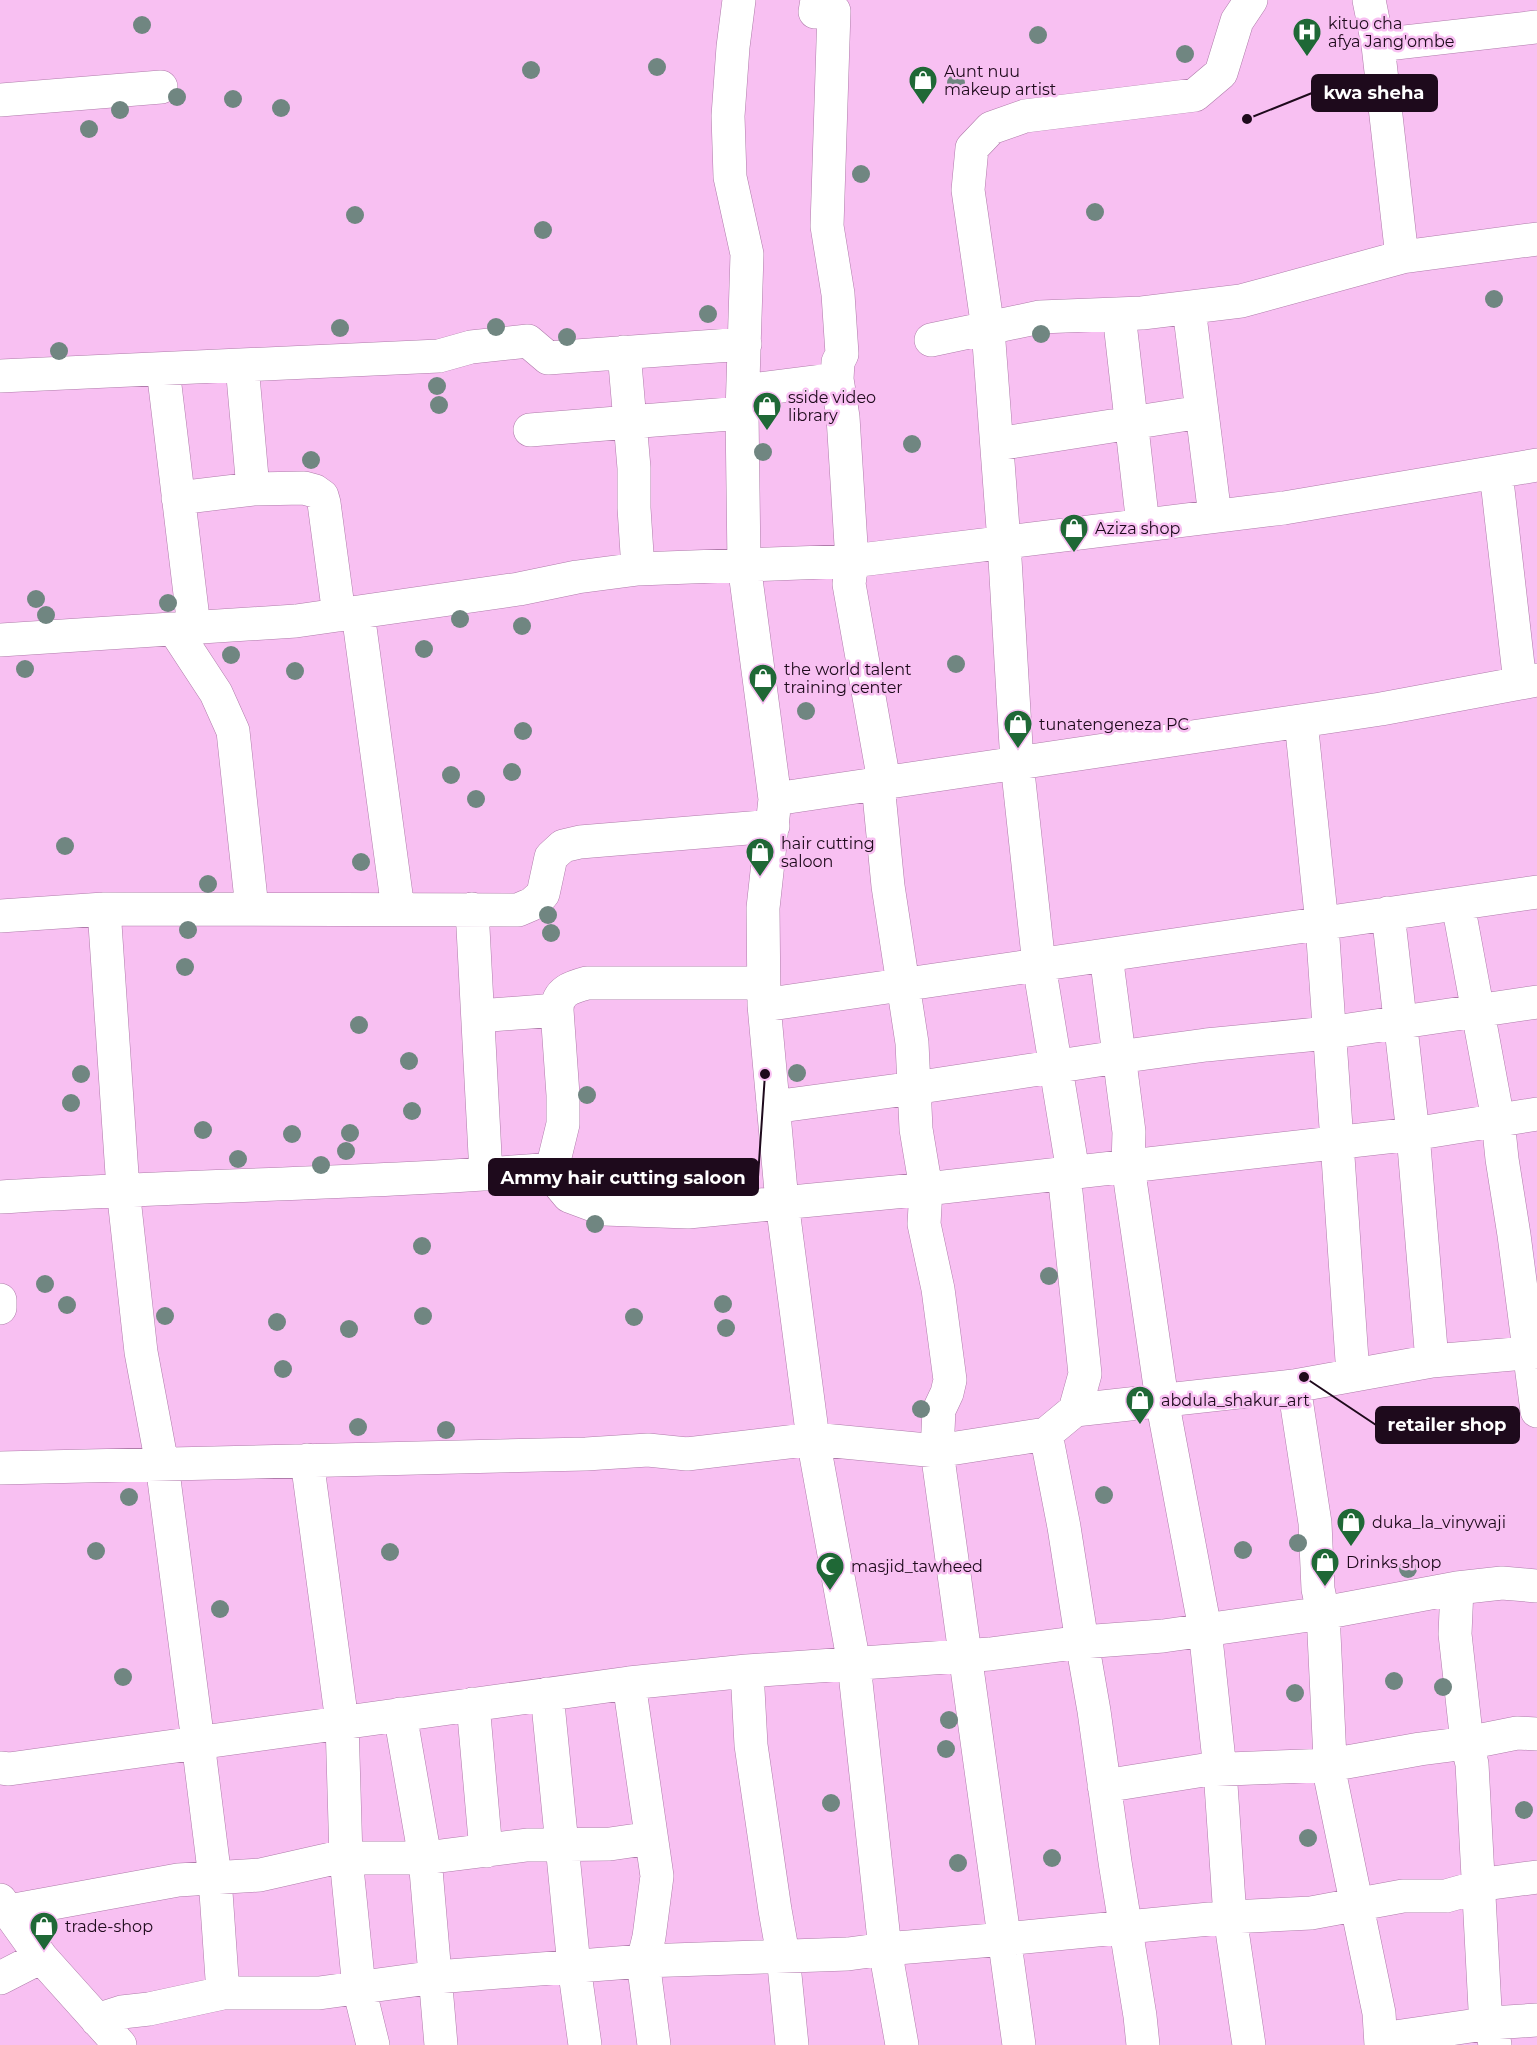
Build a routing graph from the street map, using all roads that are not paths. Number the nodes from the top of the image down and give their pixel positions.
1 (739, 0) edge
2 (817, 0) edge
3 (1251, 0) edge
4 (1369, 0) edge
5 (1537, 27) edge
6 (1378, 45) junction
7 (161, 87) dead end
8 (0, 100) edge
9 (1537, 239) edge
10 (1402, 257) junction
11 (1189, 308) junction
12 (1119, 314) junction
13 (988, 329) junction
14 (931, 340) dead end
15 (745, 344) junction
16 (624, 352) junction
17 (242, 365) junction
18 (163, 369) junction
19 (0, 376) edge
20 (837, 379) junction
21 (743, 402) junction
22 (1201, 412) junction
23 (631, 422) junction
24 (1131, 423) junction
25 (530, 430) dead end
26 (997, 444) junction
27 (1537, 465) edge
28 (1496, 472) junction
29 (253, 489) junction
30 (178, 498) junction
31 (1215, 516) junction
32 (1143, 525) junction
33 (1004, 542) junction
34 (852, 561) junction
35 (744, 564) junction
36 (638, 569) junction
37 (349, 614) junction
38 (184, 628) junction
39 (0, 640) edge
40 (1529, 682) edge
41 (1301, 721) junction
42 (1017, 763) junction
43 (878, 784) junction
44 (774, 813) junction
45 (1537, 892) edge
46 (1458, 904) junction
47 (104, 909) junction
48 (252, 909) junction
49 (398, 909) junction
50 (472, 909) junction
51 (1388, 913) junction
52 (0, 916) edge
53 (1322, 924) junction
54 (1106, 955) junction
55 (1040, 964) junction
56 (903, 984) junction
57 (764, 994) junction
58 (1537, 1002) edge
59 (557, 1010) junction
60 (1478, 1010) junction
61 (478, 1016) junction
62 (1401, 1022) junction
63 (1328, 1033) junction
64 (1118, 1057) junction
65 (1056, 1066) junction
66 (914, 1088) junction
67 (773, 1107) junction
68 (1537, 1114) edge
69 (1498, 1120) junction
70 (1413, 1134) junction
71 (1335, 1143) junction
72 (1128, 1166) junction
73 (552, 1169) junction
74 (1069, 1173) junction
75 (486, 1174) junction
76 (123, 1189) junction
77 (926, 1189) junction
78 (0, 1197) edge
79 (782, 1202) junction
80 (0, 1300) edge
81 (0, 1308) edge
82 (1533, 1352) edge
83 (1432, 1361) junction
84 (1353, 1375) junction
85 (1294, 1386) junction
86 (1162, 1400) junction
87 (1075, 1410) junction
88 (1537, 1411) edge
89 (1046, 1434) junction
90 (813, 1440) junction
91 (938, 1451) junction
92 (308, 1460) junction
93 (162, 1464) junction
94 (0, 1468) edge
95 (1537, 1586) edge
96 (1457, 1588) junction
97 (1323, 1612) junction
98 (1205, 1629) junction
99 (1082, 1642) junction
100 (966, 1656) junction
101 (854, 1664) junction
102 (747, 1671) junction
103 (629, 1683) junction
104 (548, 1694) junction
105 (473, 1704) junction
106 (400, 1714) junction
107 (342, 1722) junction
108 (1537, 1734) edge
109 (198, 1742) junction
110 (1467, 1743) junction
111 (1330, 1766) junction
112 (0, 1768) edge
113 (1220, 1770) junction
114 (1104, 1786) junction
115 (651, 1838) junction
116 (563, 1845) junction
117 (486, 1851) junction
118 (346, 1858) junction
119 (425, 1858) junction
120 (1537, 1877) edge
121 (215, 1878) junction
122 (1479, 1887) junction
123 (1357, 1905) junction
124 (5, 1906) edge
125 (1230, 1917) junction
126 (1126, 1927) junction
127 (1005, 1939) junction
128 (885, 1949) junction
129 (783, 1955) junction
130 (41, 1957) junction
131 (643, 1961) junction
132 (574, 1966) junction
133 (436, 1977) junction
134 (0, 1978) edge
135 (359, 1988) junction
136 (223, 1993) junction
137 (97, 2020) junction
138 (1537, 2020) edge
139 (1493, 2034) edge
140 (1381, 2042) edge
141 (120, 2045) edge
142 (373, 2045) edge
143 (441, 2045) edge
144 (585, 2045) edge
145 (654, 2045) edge
146 (792, 2045) edge
147 (902, 2045) edge
148 (1019, 2045) edge
149 (1143, 2045) edge
150 (1249, 2045) edge

1 - 15 street
2 - 20 street
3 - 13 street
4 - 6 street
5 - 6 street
6 - 10 street
7 - 8 street
9 - 10 street
10 - 11 street
11 - 12 street
11 - 22 street
12 - 13 street
12 - 24 street
13 - 14 street
13 - 26 street
15 - 16 street
15 - 21 street
16 - 17 street
16 - 23 street
17 - 18 street
17 - 29 street
18 - 19 street
18 - 30 street
20 - 21 street
20 - 34 street
21 - 23 street
21 - 35 street
22 - 24 street
22 - 31 street
23 - 25 street
23 - 36 street
24 - 26 street
24 - 32 street
26 - 33 street
27 - 28 street
28 - 31 street
28 - 40 street
29 - 30 street
29 - 37 street
30 - 38 street
31 - 32 street
32 - 33 street
33 - 34 street
33 - 42 street
34 - 35 street
34 - 43 street
35 - 36 street
35 - 44 street
36 - 37 street
37 - 38 street
37 - 49 street
38 - 39 street
38 - 48 street
40 - 41 street
41 - 42 street
41 - 53 street
42 - 43 street
42 - 55 street
43 - 44 street
43 - 56 street
44 - 50 street
44 - 57 street
45 - 46 street
46 - 51 street
46 - 60 street
47 - 48 street
47 - 52 street
47 - 76 street
48 - 49 street
49 - 50 street
50 - 61 street
51 - 53 street
51 - 62 street
53 - 54 street
53 - 63 street
54 - 55 street
54 - 64 street
55 - 56 street
55 - 65 street
56 - 57 street
56 - 66 street
57 - 59 street
57 - 67 street
58 - 60 street
59 - 61 street
59 - 73 street
60 - 62 street
60 - 69 street
61 - 75 street
62 - 63 street
62 - 70 street
63 - 64 street
63 - 71 street
64 - 65 street
64 - 72 street
65 - 66 street
65 - 74 street
66 - 67 street
66 - 77 street
67 - 79 street
68 - 69 street
69 - 70 street
69 - 82 street
70 - 71 street
70 - 83 street
71 - 72 street
71 - 84 street
72 - 74 street
72 - 86 street
73 - 75 street
73 - 79 street
74 - 77 street
74 - 87 street
75 - 76 street
76 - 78 street
76 - 93 street
77 - 79 street
77 - 91 street
79 - 90 street
80 - 81 street
82 - 83 street
82 - 88 street
83 - 84 street
84 - 85 street
85 - 86 street
85 - 97 street
86 - 87 street
86 - 98 street
87 - 89 street
89 - 91 street
89 - 99 street
90 - 91 street
90 - 92 street
90 - 101 street
91 - 100 street
92 - 93 street
92 - 107 street
93 - 94 street
93 - 109 street
95 - 96 street
96 - 97 street
96 - 110 street
97 - 98 street
97 - 111 street
98 - 99 street
98 - 113 street
99 - 100 street
99 - 114 street
100 - 101 street
100 - 127 street
101 - 102 street
101 - 128 street
102 - 103 street
102 - 129 street
103 - 104 street
103 - 115 street
104 - 105 street
104 - 116 street
105 - 106 street
105 - 117 street
106 - 107 street
106 - 119 street
107 - 109 street
107 - 118 street
108 - 110 street
109 - 112 street
109 - 121 street
110 - 111 street
110 - 122 street
111 - 113 street
111 - 123 street
113 - 114 street
113 - 125 street
114 - 126 street
115 - 116 street
115 - 131 street
116 - 117 street
116 - 132 street
117 - 119 street
118 - 119 street
118 - 121 street
118 - 135 street
119 - 133 street
120 - 122 street
121 - 124 street
121 - 136 street
122 - 123 street
122 - 139 street
123 - 125 street
123 - 140 street
124 - 130 street
125 - 126 street
125 - 150 street
126 - 127 street
126 - 149 street
127 - 128 street
127 - 148 street
128 - 129 street
128 - 147 street
129 - 131 street
129 - 146 street
130 - 134 street
130 - 137 street
131 - 132 street
131 - 145 street
132 - 133 street
132 - 144 street
133 - 135 street
133 - 143 street
135 - 136 street
135 - 142 street
136 - 137 street
137 - 141 street
138 - 139 street
139 - 140 street

